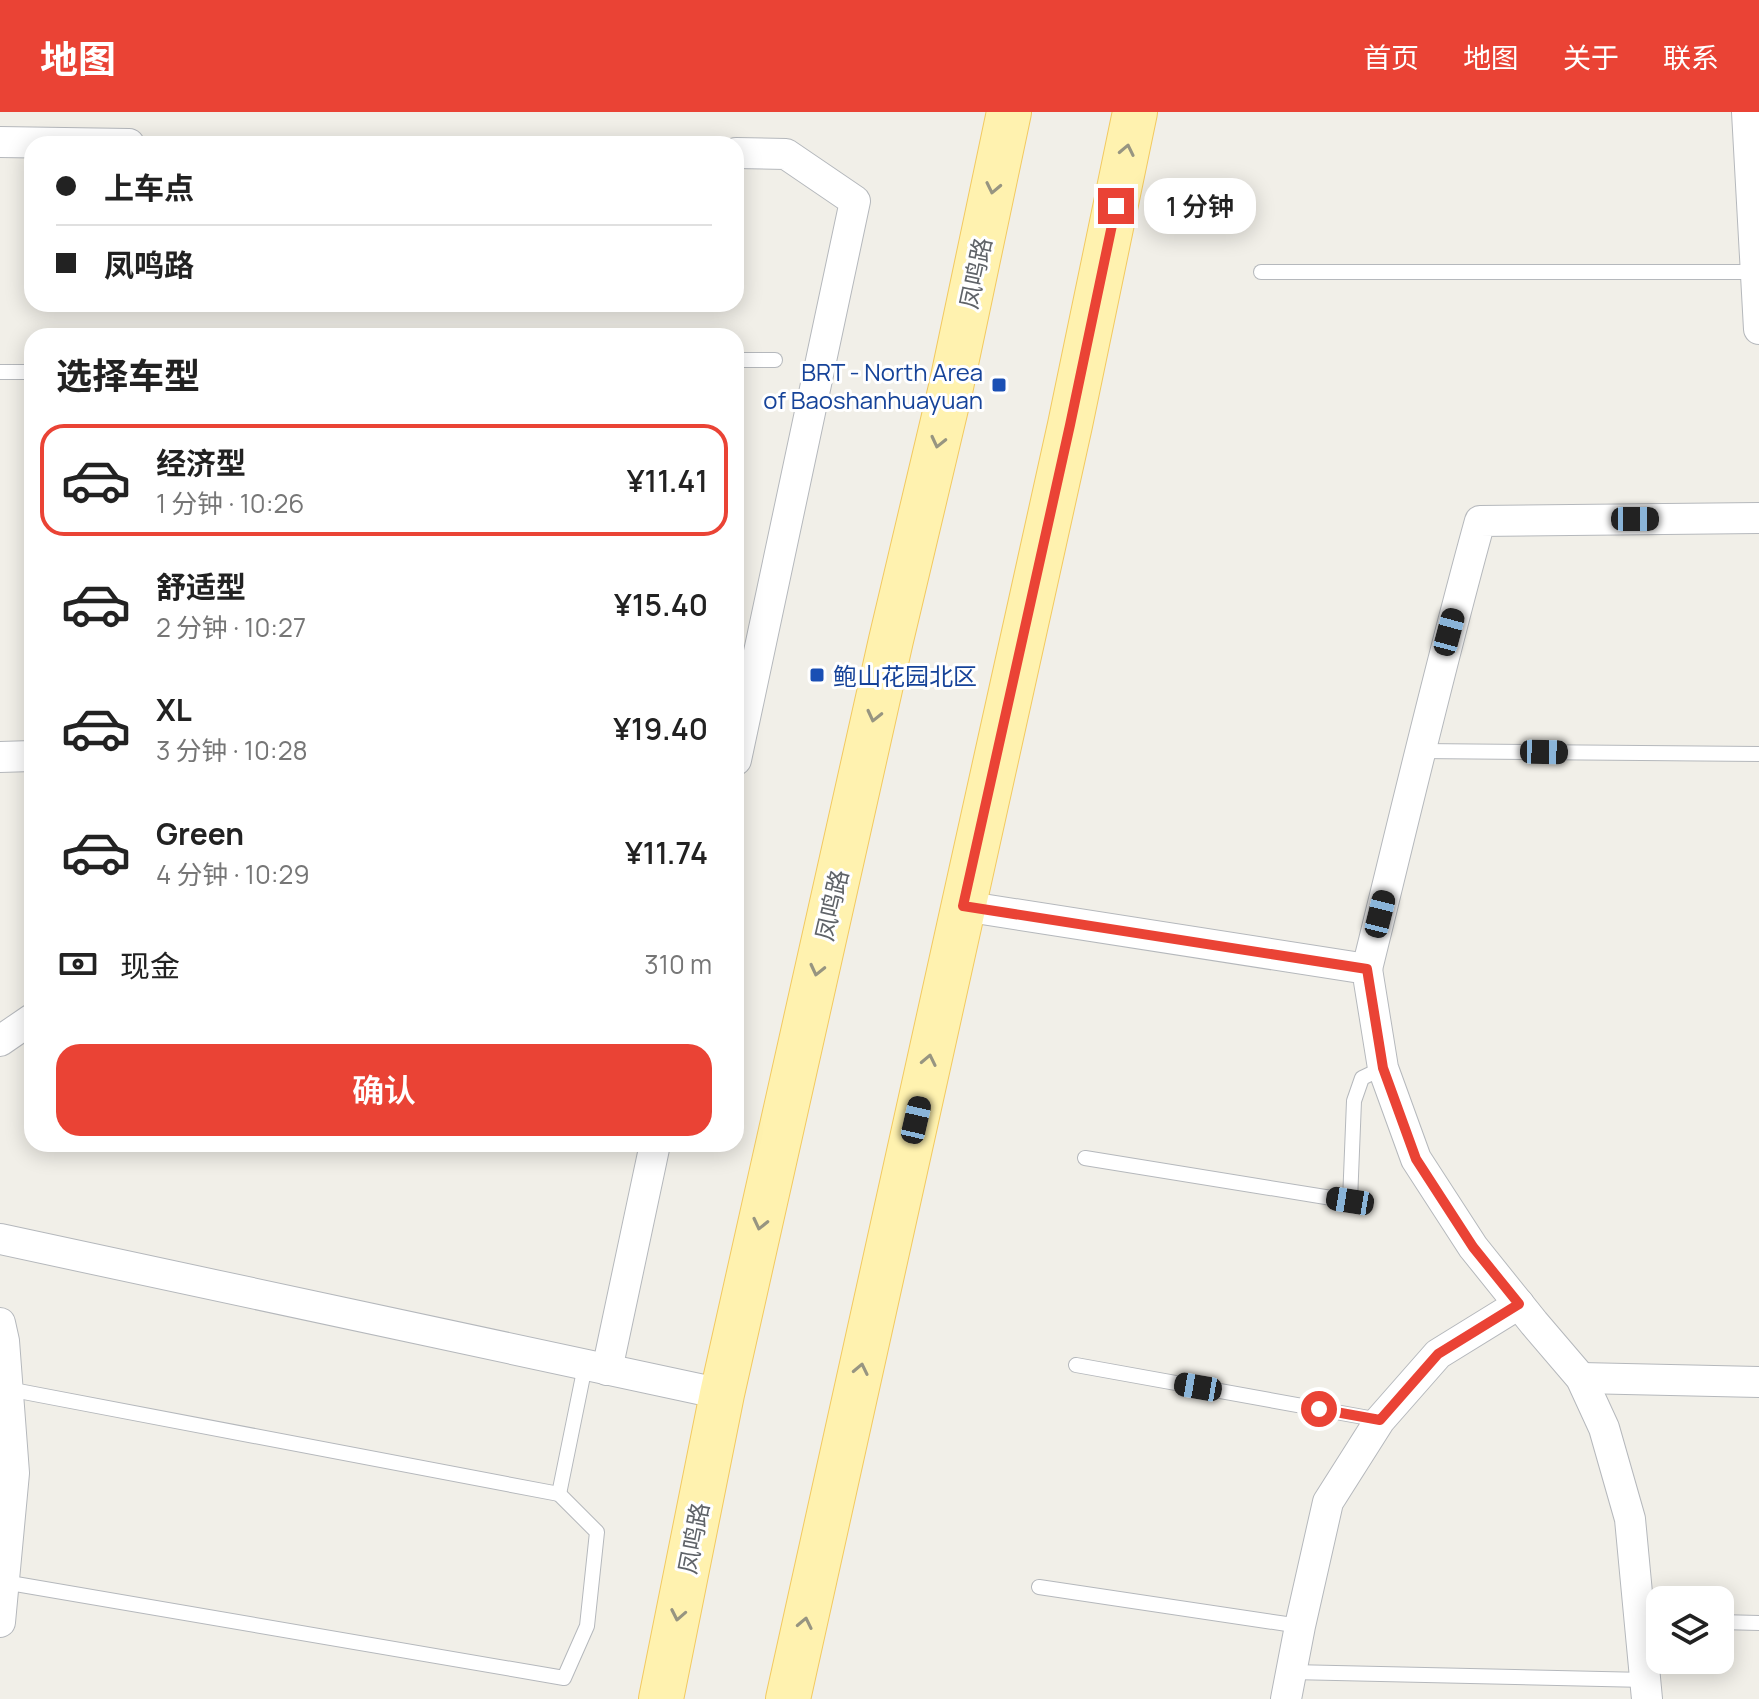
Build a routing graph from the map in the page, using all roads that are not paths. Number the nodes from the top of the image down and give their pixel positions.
1 (1009, 112) edge
2 (1135, 112) edge
3 (1747, 112) edge
4 (0, 142) edge
5 (24, 142) edge
6 (744, 153) edge
7 (1261, 272) dead end
8 (1757, 273) edge
9 (1759, 329) edge
10 (744, 360) edge
11 (775, 360) dead end
12 (0, 372) edge
13 (24, 372) edge
14 (1759, 518) edge
15 (744, 722) edge
16 (1421, 751) junction
17 (1759, 754) edge
18 (24, 756) edge
19 (0, 757) edge
20 (963, 906) junction
21 (1367, 969) junction
22 (24, 1024) edge
23 (0, 1041) edge
24 (1383, 1068) junction
25 (653, 1152) edge
26 (1085, 1158) dead end
27 (0, 1239) edge
28 (1519, 1304) junction
29 (0, 1323) edge
30 (1076, 1365) dead end
31 (596, 1368) junction
32 (1581, 1378) junction
33 (1759, 1382) edge
34 (8, 1389) junction
35 (722, 1394) junction
36 (1380, 1420) junction
37 (559, 1494) junction
38 (4, 1582) junction
39 (1039, 1587) dead end
40 (0, 1622) edge
41 (1734, 1622) edge
42 (1759, 1623) edge
43 (1300, 1626) junction
44 (1288, 1686) edge
45 (1647, 1690) edge
46 (661, 1699) edge
47 (788, 1699) edge

1 -> 35 main road, 凤鸣路
20 -> 2 main road
3 - 8 street
4 - 5 street
6 - 15 street
7 - 8 lane
8 - 9 street
10 - 11 lane
12 - 13 lane
14 - 16 street
16 - 17 lane
16 - 21 street
18 - 19 street
20 - 21 street
47 -> 20 main road
21 - 24 street
22 - 23 street
24 - 26 lane
24 - 28 street
25 - 31 street
27 - 31 street
28 - 32 street
28 - 36 street
29 - 34 street
30 - 36 lane
31 - 35 street
31 - 37 lane
32 - 33 street
32 - 45 street
34 - 37 lane
34 - 38 street
35 -> 46 main road, 凤鸣路
36 - 43 street
37 - 38 lane
38 - 40 street
39 - 43 lane
41 - 42 lane
43 - 44 street
44 - 45 lane

